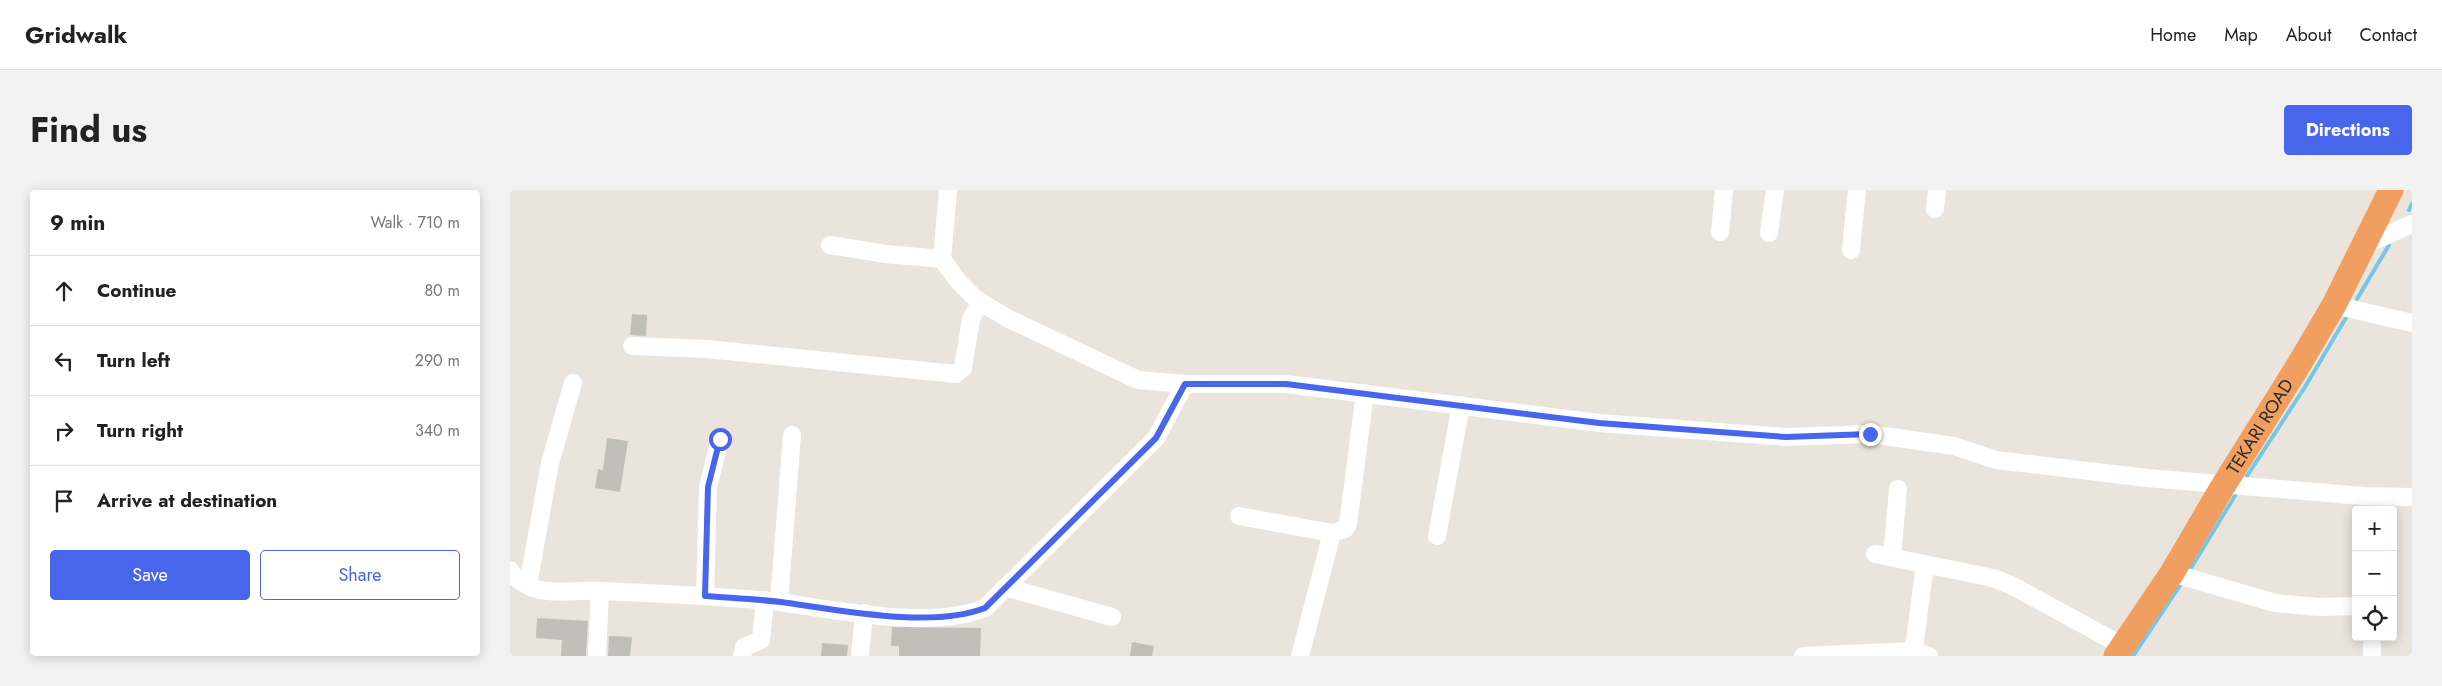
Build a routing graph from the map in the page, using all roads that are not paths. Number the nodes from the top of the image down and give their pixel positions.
1 (948, 190) edge
2 (1724, 190) edge
3 (1775, 190) edge
4 (1857, 190) edge
5 (1937, 190) edge
6 (2391, 190) edge
7 (1935, 209) dead end
8 (2412, 224) edge
9 (1720, 232) dead end
10 (1769, 233) dead end
11 (830, 245) dead end
12 (2365, 245) junction
13 (1851, 250) dead end
14 (942, 259) junction
15 (981, 302) junction
16 (2334, 305) junction
17 (2412, 323) edge
18 (632, 346) dead end
19 (573, 384) dead end
20 (1185, 384) junction
21 (1365, 393) junction
22 (1461, 406) junction
23 (792, 435) dead end
24 (720, 439) dead end
25 (2223, 486) junction
26 (1898, 490) dead end
27 (2412, 497) edge
28 (2372, 503) edge
29 (1239, 516) dead end
30 (1332, 533) junction
31 (1437, 536) dead end
32 (1875, 554) dead end
33 (1892, 557) junction
34 (1925, 564) junction
35 (510, 570) edge
36 (2172, 573) junction
37 (528, 585) junction
38 (1005, 587) junction
39 (600, 591) junction
40 (705, 596) junction
41 (772, 601) junction
42 (2352, 606) edge
43 (864, 613) junction
44 (1112, 617) dead end
45 (2372, 641) edge
46 (2119, 651) edge
47 (1918, 654) edge
48 (597, 656) edge
49 (742, 656) edge
50 (860, 656) edge
51 (1300, 656) edge
52 (1803, 656) edge
53 (2372, 656) edge

1 - 14 street
2 - 9 street
3 - 10 street
4 - 13 street
5 - 7 street
6 - 12 highway, TEKARI ROAD
8 - 12 street
11 - 14 street
12 - 16 highway, TEKARI ROAD
14 - 15 street
15 - 18 street
15 - 20 street
16 - 17 street
16 - 25 highway, TEKARI ROAD
19 - 37 street
20 - 21 street
20 - 38 street
21 - 22 street
21 - 30 street
22 - 25 street
22 - 31 street
23 - 41 street
24 - 40 street
25 - 28 street
25 - 36 highway, TEKARI ROAD
26 - 33 street
27 - 28 street
29 - 30 street
30 - 51 street
32 - 33 street
33 - 34 street
34 - 46 street
34 - 47 street
35 - 37 street
36 - 42 street
36 - 46 highway, TEKARI ROAD
37 - 39 street
38 - 43 street
38 - 44 street
39 - 40 street
39 - 48 street
40 - 41 street
41 - 43 street
41 - 49 street
43 - 50 street
45 - 53 street
47 - 52 street

